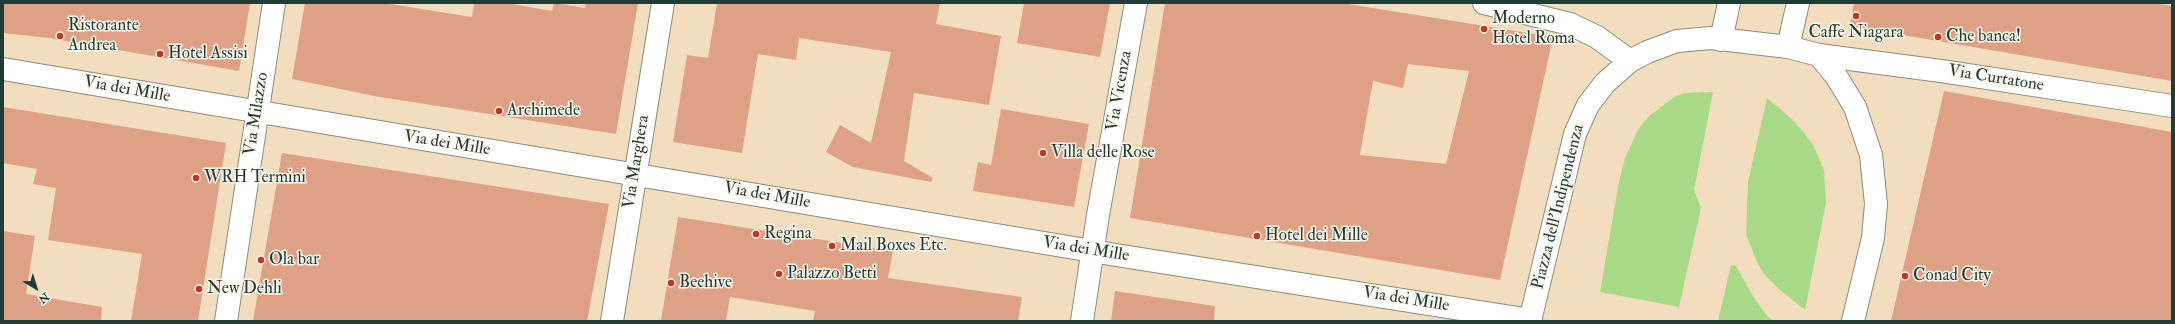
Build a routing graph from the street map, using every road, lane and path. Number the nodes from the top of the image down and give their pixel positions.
1 (274, 3) edge
2 (663, 3) edge
3 (1136, 3) edge
4 (1484, 3) edge
5 (1729, 3) edge
6 (1798, 3) edge
7 (1720, 40) junction
8 (1788, 47) junction
9 (1819, 55) junction
10 (1630, 61) junction
11 (3, 69) edge
12 (2172, 106) edge
13 (257, 112) junction
14 (636, 174) junction
15 (1093, 251) junction
16 (1530, 320) edge
17 (226, 321) edge
18 (612, 321) edge
19 (1082, 321) edge
20 (1853, 321) edge

1 - 13 street, Via Milazzo
2 - 14 street, Via Marghera
3 - 15 street, Via Vicenza
4 - 10 street
5 - 7 street
6 - 8 street
7 - 8 street, Piazza dell'Indipendenza
7 - 10 street, Piazza dell'Indipendenza
8 - 9 street, Piazza dell'Indipendenza
9 - 12 street, Via Curtatone
9 - 20 street
10 - 16 street, Piazza dell'Indipendenza
11 - 13 street, Via dei Mille
13 - 14 street, Via dei Mille
13 - 17 street, Via Milazzo
14 - 15 street, Via dei Mille
14 - 18 street, Via Marghera
15 - 16 street, Via dei Mille
15 - 19 street, Via Vicenza

